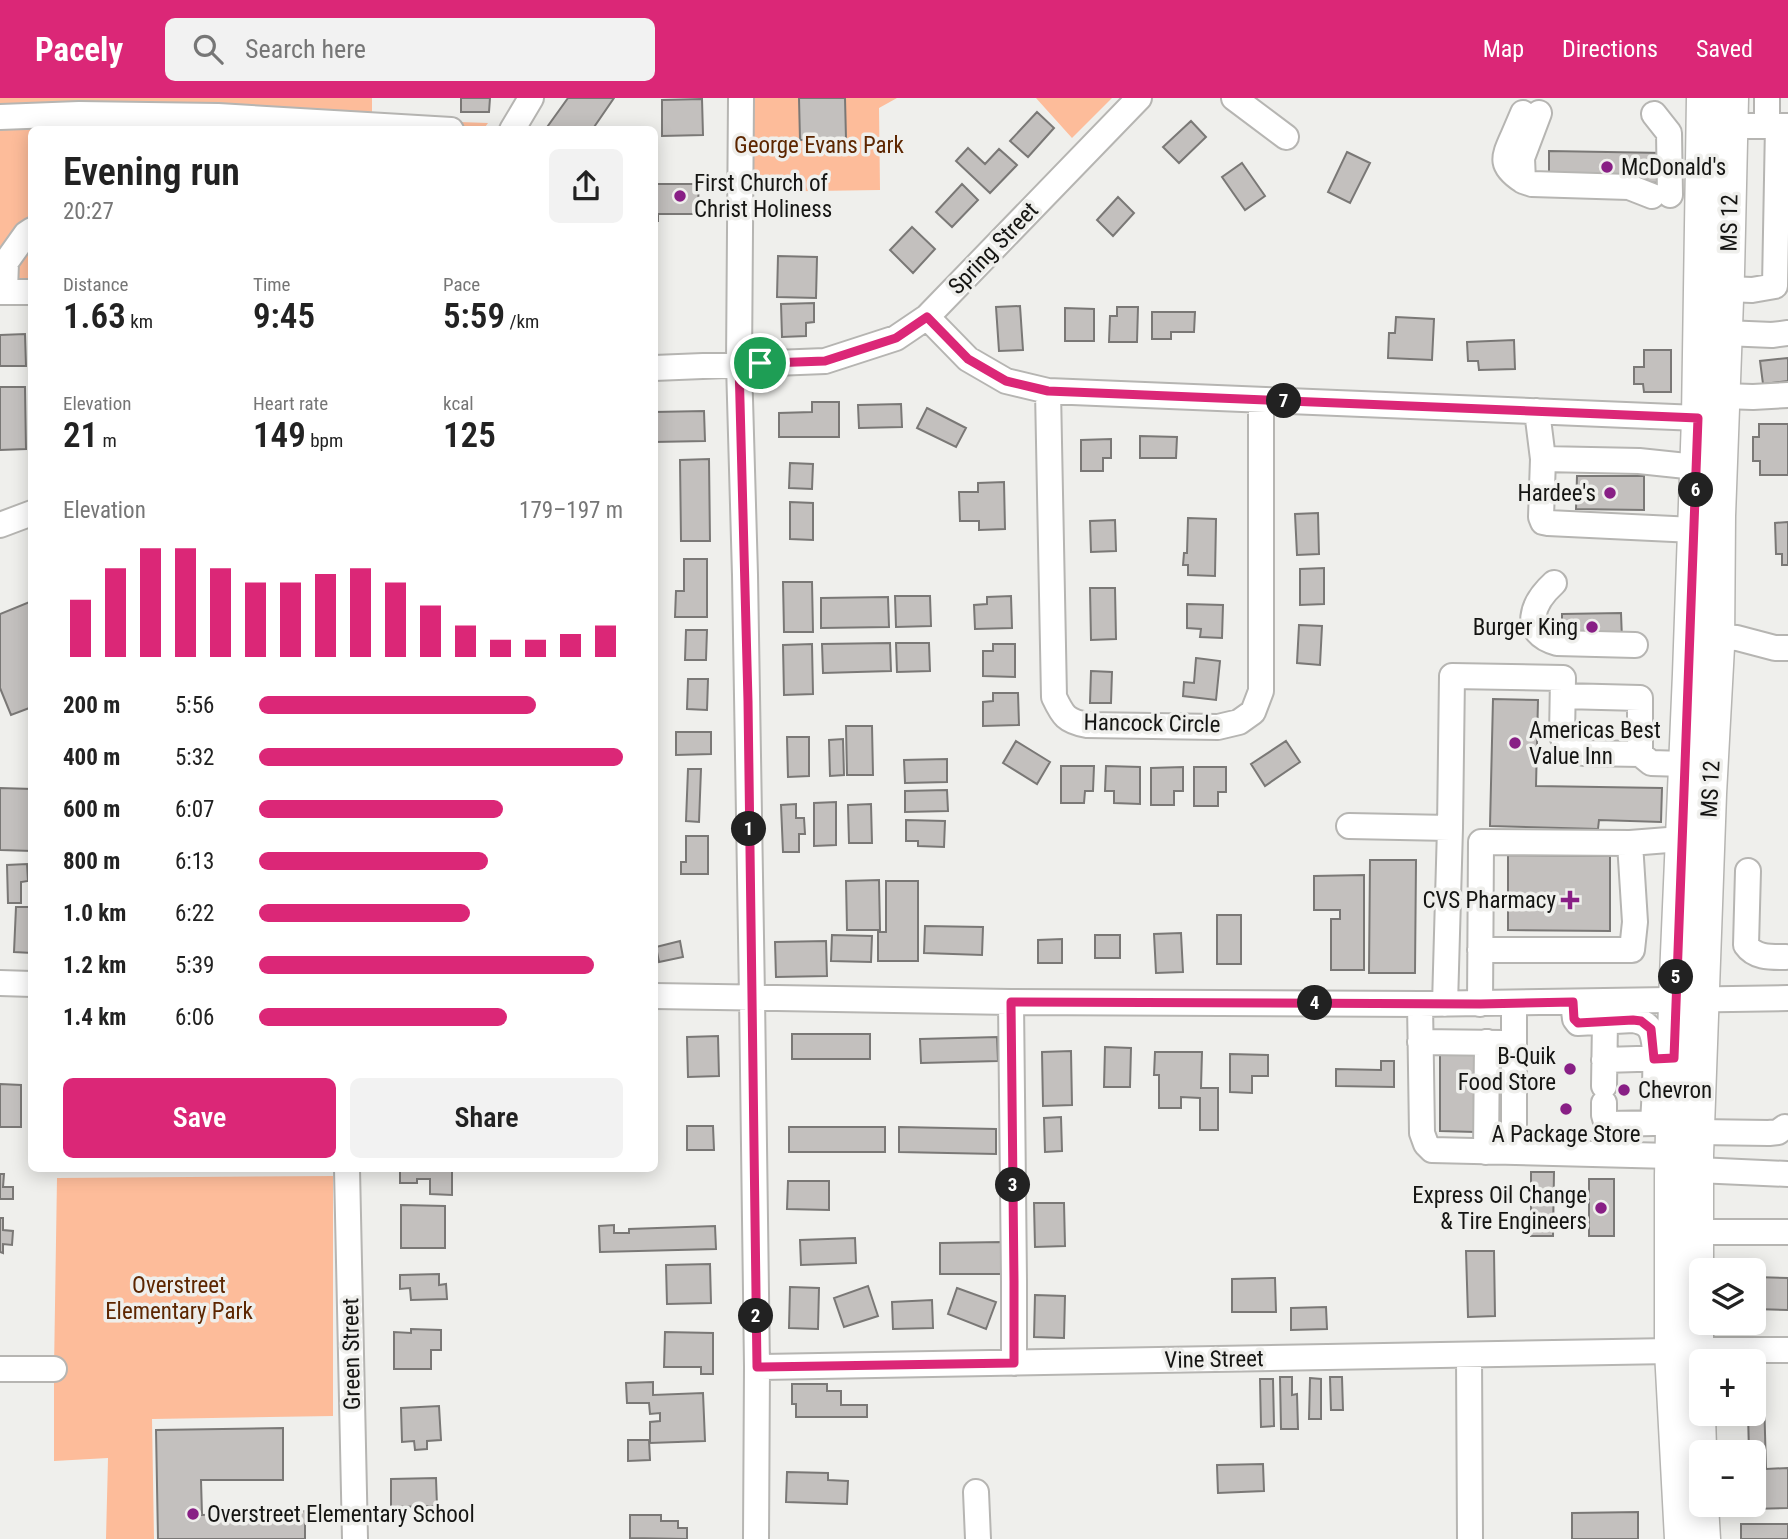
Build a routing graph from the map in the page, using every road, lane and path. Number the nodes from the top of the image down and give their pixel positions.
1 (531, 98) edge
2 (741, 98) edge
3 (1139, 98) edge
4 (1234, 98) edge
5 (1703, 98) edge
6 (1767, 98) edge
7 (1731, 112) edge
8 (1531, 113) dead end
9 (79, 114) edge
10 (1654, 114) dead end
11 (218, 115) edge
12 (0, 117) edge
13 (389, 126) edge
14 (514, 126) edge
15 (1778, 126) edge
16 (1286, 137) dead end
17 (1788, 161) edge
18 (1777, 183) junction
19 (28, 233) edge
20 (1727, 289) junction
21 (3, 292) edge
22 (28, 292) edge
23 (927, 317) junction
24 (1725, 333) junction
25 (1782, 337) edge
26 (739, 364) junction
27 (658, 368) edge
28 (1788, 386) edge
29 (1048, 391) junction
30 (1788, 395) edge
31 (1738, 396) junction
32 (1261, 400) junction
33 (1537, 411) junction
34 (1698, 418) junction
35 (1543, 459) junction
36 (1712, 479) junction
37 (28, 514) edge
38 (0, 524) edge
39 (1694, 530) junction
40 (1554, 583) dead end
41 (1692, 594) junction
42 (1718, 642) junction
43 (1635, 645) dead end
44 (1788, 648) edge
45 (1563, 696) junction
46 (1640, 754) junction
47 (1685, 764) junction
48 (1349, 826) dead end
49 (1450, 828) junction
50 (1681, 839) junction
51 (1630, 844) junction
52 (1748, 871) dead end
53 (1480, 950) junction
54 (1786, 957) dead end
55 (0, 983) edge
56 (28, 984) edge
57 (658, 996) edge
58 (752, 997) junction
59 (1788, 998) edge
60 (1689, 1000) junction
61 (1011, 1002) junction
62 (1514, 1003) junction
63 (1420, 1004) junction
64 (1445, 1004) junction
65 (1480, 1004) junction
66 (1613, 1014) junction
67 (1420, 1042) junction
68 (1487, 1042) junction
69 (1514, 1043) junction
70 (1664, 1058) junction
71 (1604, 1060) junction
72 (1674, 1126) junction
73 (1785, 1127) dead end
74 (1486, 1152) junction
75 (1514, 1152) junction
76 (1684, 1163) junction
77 (347, 1172) edge
78 (1788, 1174) edge
79 (1697, 1232) junction
80 (1788, 1232) edge
81 (1788, 1350) edge
82 (1684, 1351) junction
83 (1469, 1355) junction
84 (1014, 1363) junction
85 (757, 1367) junction
86 (54, 1368) dead end
87 (0, 1369) edge
88 (1696, 1440) edge
89 (976, 1492) dead end
90 (1703, 1517) edge
91 (355, 1539) edge
92 (756, 1539) edge
93 (978, 1539) edge
94 (1470, 1539) edge
95 (1681, 1539) edge
96 (1704, 1539) edge

1 - 14 street
2 - 26 street
3 - 23 street, Spring Street
4 - 16 street
5 - 34 main road, MS 12
6 - 15 street
7 - 15 street
7 - 20 main road, MS 12
8 - 10 street
9 - 11 street
9 - 12 street
11 - 13 street
15 - 18 street
17 - 18 street
18 - 20 street
19 - 21 street
20 - 24 main road, MS 12
21 - 22 street
23 - 26 street, Spring Street
23 - 29 street
24 - 25 street
24 - 31 main road, MS 12
26 - 27 street, Spring Street
26 - 58 street
28 - 31 street
29 - 32 street
29 - 32 street, Hancock Circle
30 - 31 street
31 - 36 main road, MS 12
32 - 33 street
33 - 34 street
33 - 35 street
34 - 36 main road, MS 12
35 - 36 street
35 - 39 street
36 - 39 main road, MS 12
36 - 42 main road, MS 12 / MS 12
37 - 38 street
39 - 41 main road, MS 12
40 - 43 street
41 - 42 main road
41 - 47 main road, MS 12
42 - 44 street
42 - 60 main road, MS 12 / MS 12
45 - 46 street
45 - 46 street
45 - 49 street
46 - 47 street
47 - 50 main road, MS 12
48 - 49 street
49 - 64 street
50 - 51 street
50 - 60 main road, MS 12
51 - 53 street
51 - 53 street
52 - 54 street
53 - 65 street
55 - 56 street
57 - 58 street
58 - 61 street
58 - 85 street
59 - 60 street
60 - 66 street
60 - 70 main road, MS 12
60 - 72 main road, MS 12 / MS 12
61 - 63 street
61 - 84 street
62 - 65 street
62 - 66 street
62 - 69 street
63 - 64 street
63 - 67 street
64 - 65 street
66 - 70 street
66 - 71 street
67 - 68 street
67 - 74 street
68 - 69 street
68 - 74 street
69 - 75 street
70 - 71 street
70 - 72 main road, MS 12
71 - 72 street
72 - 73 street
72 - 76 main road, MS 12
74 - 75 street
75 - 76 street
76 - 78 street
76 - 79 main road, MS 12
76 - 82 main road, MS 12
77 - 91 street, Green Street
79 - 80 street
79 - 82 main road, MS 12
81 - 82 street, Vine Street
82 - 83 street, Vine Street
82 - 88 main road, MS 12
82 - 95 main road, MS 12
83 - 84 street, Vine Street
83 - 94 street
84 - 85 street, Vine Street
85 - 92 street
86 - 87 street
89 - 93 street
90 - 96 main road

